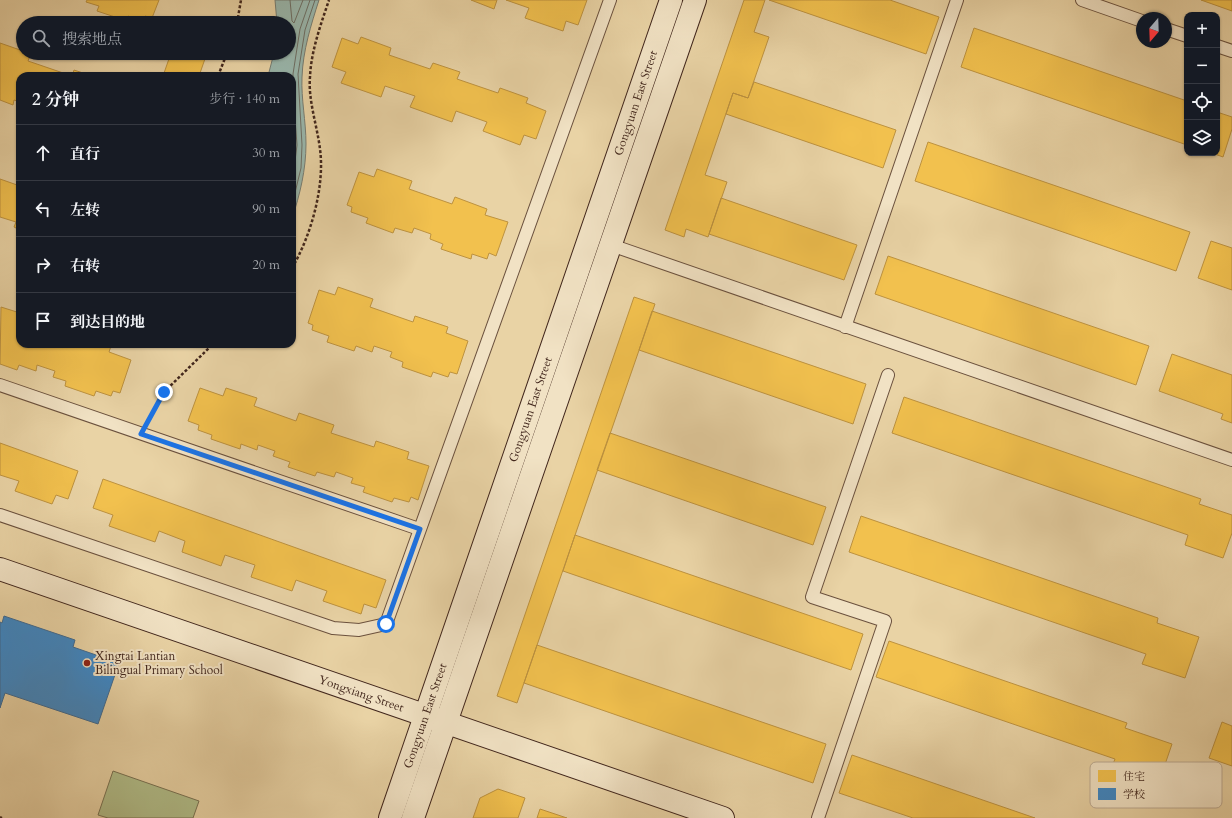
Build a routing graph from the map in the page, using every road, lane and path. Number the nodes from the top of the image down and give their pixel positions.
1 (242, 0) edge
2 (329, 0) edge
3 (610, 0) edge
4 (671, 0) edge
5 (695, 0) edge
6 (957, 0) edge
7 (1082, 0) edge
8 (239, 16) edge
9 (1136, 18) edge
10 (1172, 31) edge
11 (1184, 35) edge
12 (1220, 47) edge
13 (1232, 51) edge
14 (224, 60) edge
15 (220, 72) edge
16 (611, 245) junction
17 (296, 259) edge
18 (845, 327) junction
19 (209, 348) edge
20 (888, 375) dead end
21 (0, 385) edge
22 (141, 434) junction
23 (1232, 460) edge
24 (0, 515) edge
25 (420, 529) junction
26 (0, 569) edge
27 (425, 715) junction
28 (446, 723) junction
29 (390, 818) edge
30 (413, 818) edge
31 (723, 818) edge
32 (818, 818) edge

1 - 8 path
2 - 17 path
3 - 25 lane
4 - 27 street, Gongyuan East Street
5 - 16 street, Gongyuan East Street
6 - 18 lane
7 - 9 lane
10 - 11 lane
12 - 13 lane
14 - 15 path
16 - 18 lane
16 - 28 street, Gongyuan East Street
18 - 23 lane
19 - 22 path
20 - 32 lane
21 - 22 lane
22 - 25 lane
24 - 25 lane
26 - 27 street, Yongxiang Street
27 - 28 street, Yongxiang Street
27 - 29 street, Gongyuan East Street
28 - 30 street, Gongyuan East Street
28 - 31 street, Yongxiang Street

